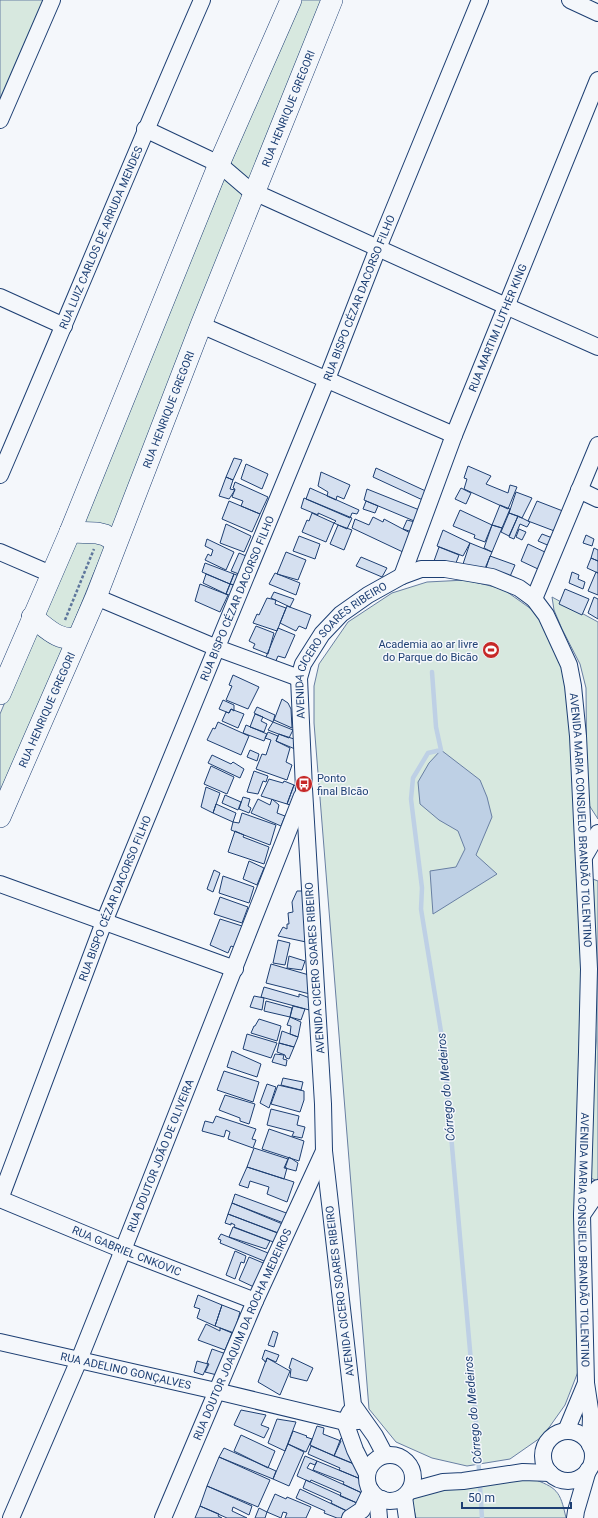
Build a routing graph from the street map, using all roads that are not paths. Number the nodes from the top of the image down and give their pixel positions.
1 (52, 0) edge
2 (202, 0) edge
3 (291, 0) edge
4 (332, 0) edge
5 (480, 0) edge
6 (570, 0) edge
7 (598, 13) edge
8 (598, 80) edge
9 (0, 120) edge
10 (145, 129) junction
11 (219, 164) junction
12 (254, 192) junction
13 (378, 248) junction
14 (0, 298) edge
15 (506, 306) junction
16 (201, 325) junction
17 (64, 326) junction
18 (598, 347) edge
19 (327, 379) junction
20 (454, 435) junction
21 (598, 445) edge
22 (0, 475) edge
23 (579, 490) junction
24 (598, 499) edge
25 (70, 532) junction
26 (116, 542) junction
27 (0, 552) edge
28 (51, 574) junction
29 (402, 576) junction
30 (96, 596) junction
31 (534, 599) junction
32 (32, 616) junction
33 (77, 638) junction
34 (217, 648) junction
35 (299, 678) junction
36 (0, 694) edge
37 (304, 791) junction
38 (0, 817) edge
39 (598, 833) edge
40 (584, 857) junction
41 (0, 884) edge
42 (104, 922) junction
43 (235, 969) junction
44 (324, 1151) junction
45 (598, 1188) edge
46 (0, 1199) edge
47 (582, 1215) junction
48 (123, 1250) junction
49 (592, 1296) edge
50 (255, 1301) junction
51 (0, 1342) edge
52 (79, 1360) junction
53 (586, 1383) junction
54 (216, 1391) junction
55 (353, 1405) junction
56 (362, 1419) junction
57 (345, 1422) junction
58 (566, 1431) junction
59 (590, 1446) junction
60 (544, 1449) junction
61 (385, 1455) junction
62 (412, 1470) junction
63 (588, 1470) junction
64 (523, 1472) junction
65 (550, 1473) junction
66 (368, 1474) junction
67 (566, 1480) junction
68 (443, 1482) junction
69 (407, 1494) junction
70 (377, 1504) edge
71 (0, 1513) edge
72 (576, 1515) edge
73 (11, 1518) edge
74 (163, 1518) edge
75 (350, 1518) edge
76 (407, 1518) edge

1 - 9 street
2 - 10 street, RUA LUIZ CARLOS DE ARRUDA MENDES
3 - 11 main road
4 - 12 main road, RUA HENRIQUE GREGORI
5 - 13 street, RUA BISPO CÉZAR DACORSO FILHO
6 - 7 street
8 - 15 street, RUA MARTIM LUTHER KING
10 - 11 street
10 - 17 street, RUA LUIZ CARLOS DE ARRUDA MENDES
11 - 12 street
11 - 25 main road
12 - 13 street
12 - 16 main road, RUA HENRIQUE GREGORI
13 - 15 street
13 - 19 street, RUA BISPO CÉZAR DACORSO FILHO
14 - 17 street
15 - 18 street
15 - 20 street, RUA MARTIM LUTHER KING
16 - 19 street
16 - 26 main road, RUA HENRIQUE GREGORI
17 - 22 street, RUA LUIZ CARLOS DE ARRUDA MENDES
19 - 20 street
19 - 34 street, RUA BISPO CÉZAR DACORSO FILHO
20 - 29 street, RUA MARTIM LUTHER KING
21 - 23 street
23 - 24 street
23 - 31 street
25 - 26 main road
25 - 28 main road
26 - 30 main road, RUA HENRIQUE GREGORI
27 - 28 street
28 - 32 main road
29 - 31 street, AVENIDA MARIA CONSUELO BRANDÃO TOLENTINO
29 - 35 street, AVENIDA CICERO SOARES RIBEIRO
30 - 33 main road, RUA HENRIQUE GREGORI
30 - 34 street
31 - 40 street, AVENIDA MARIA CONSUELO BRANDÃO TOLENTINO
32 - 33 main road
32 - 36 main road
33 - 38 main road, RUA HENRIQUE GREGORI
34 - 35 street
34 - 42 street, RUA BISPO CÉZAR DACORSO FILHO
35 - 37 street, AVENIDA CICERO SOARES RIBEIRO
37 - 43 street, RUA DOUTOR JOÃO DE OLIVEIRA
37 - 44 street, AVENIDA CICERO SOARES RIBEIRO
39 - 40 street
40 - 47 street, AVENIDA MARIA CONSUELO BRANDÃO TOLENTINO
41 - 42 street
42 - 43 street
42 - 46 street, RUA BISPO CÉZAR DACORSO FILHO
43 - 48 street, RUA DOUTOR JOÃO DE OLIVEIRA
44 - 50 street, RUA DOUTOR JOAQUIM DA ROCHA MEDEIROS
44 - 55 street, AVENIDA CICERO SOARES RIBEIRO
45 - 47 street
46 - 48 street, RUA GABRIEL CNKOVIC
47 - 49 street, AVENIDA MARIA CONSUELO BRANDÃO TOLENTINO
48 - 50 street, RUA GABRIEL CNKOVIC
48 - 52 street, RUA DOUTOR JOÃO DE OLIVEIRA
49 - 53 street, AVENIDA MARIA CONSUELO BRANDÃO TOLENTINO
50 - 54 street, RUA DOUTOR JOAQUIM DA ROCHA MEDEIROS
51 - 52 street, RUA ADELINO GONÇALVES
52 - 54 street, RUA ADELINO GONÇALVES
52 - 73 street, RUA DOUTOR JOÃO DE OLIVEIRA
53 - 58 street
53 - 59 street, AVENIDA MARIA CONSUELO BRANDÃO TOLENTINO
54 - 57 street, RUA ADELINO GONÇALVES
54 - 74 street, RUA DOUTOR JOAQUIM DA ROCHA MEDEIROS
55 - 56 street
55 - 57 street
56 - 57 street
56 - 61 street
57 - 66 street
58 - 59 street
58 - 60 street
59 - 63 street
60 - 64 street
60 - 65 street
61 - 62 street
61 - 66 street
62 - 68 street
62 - 69 street
63 - 67 street
63 - 72 street
64 - 65 street
64 - 68 street
65 - 67 street
66 - 70 street
67 - 72 street
68 - 69 street
69 - 70 street
69 - 76 street
70 - 75 street
71 - 73 street

